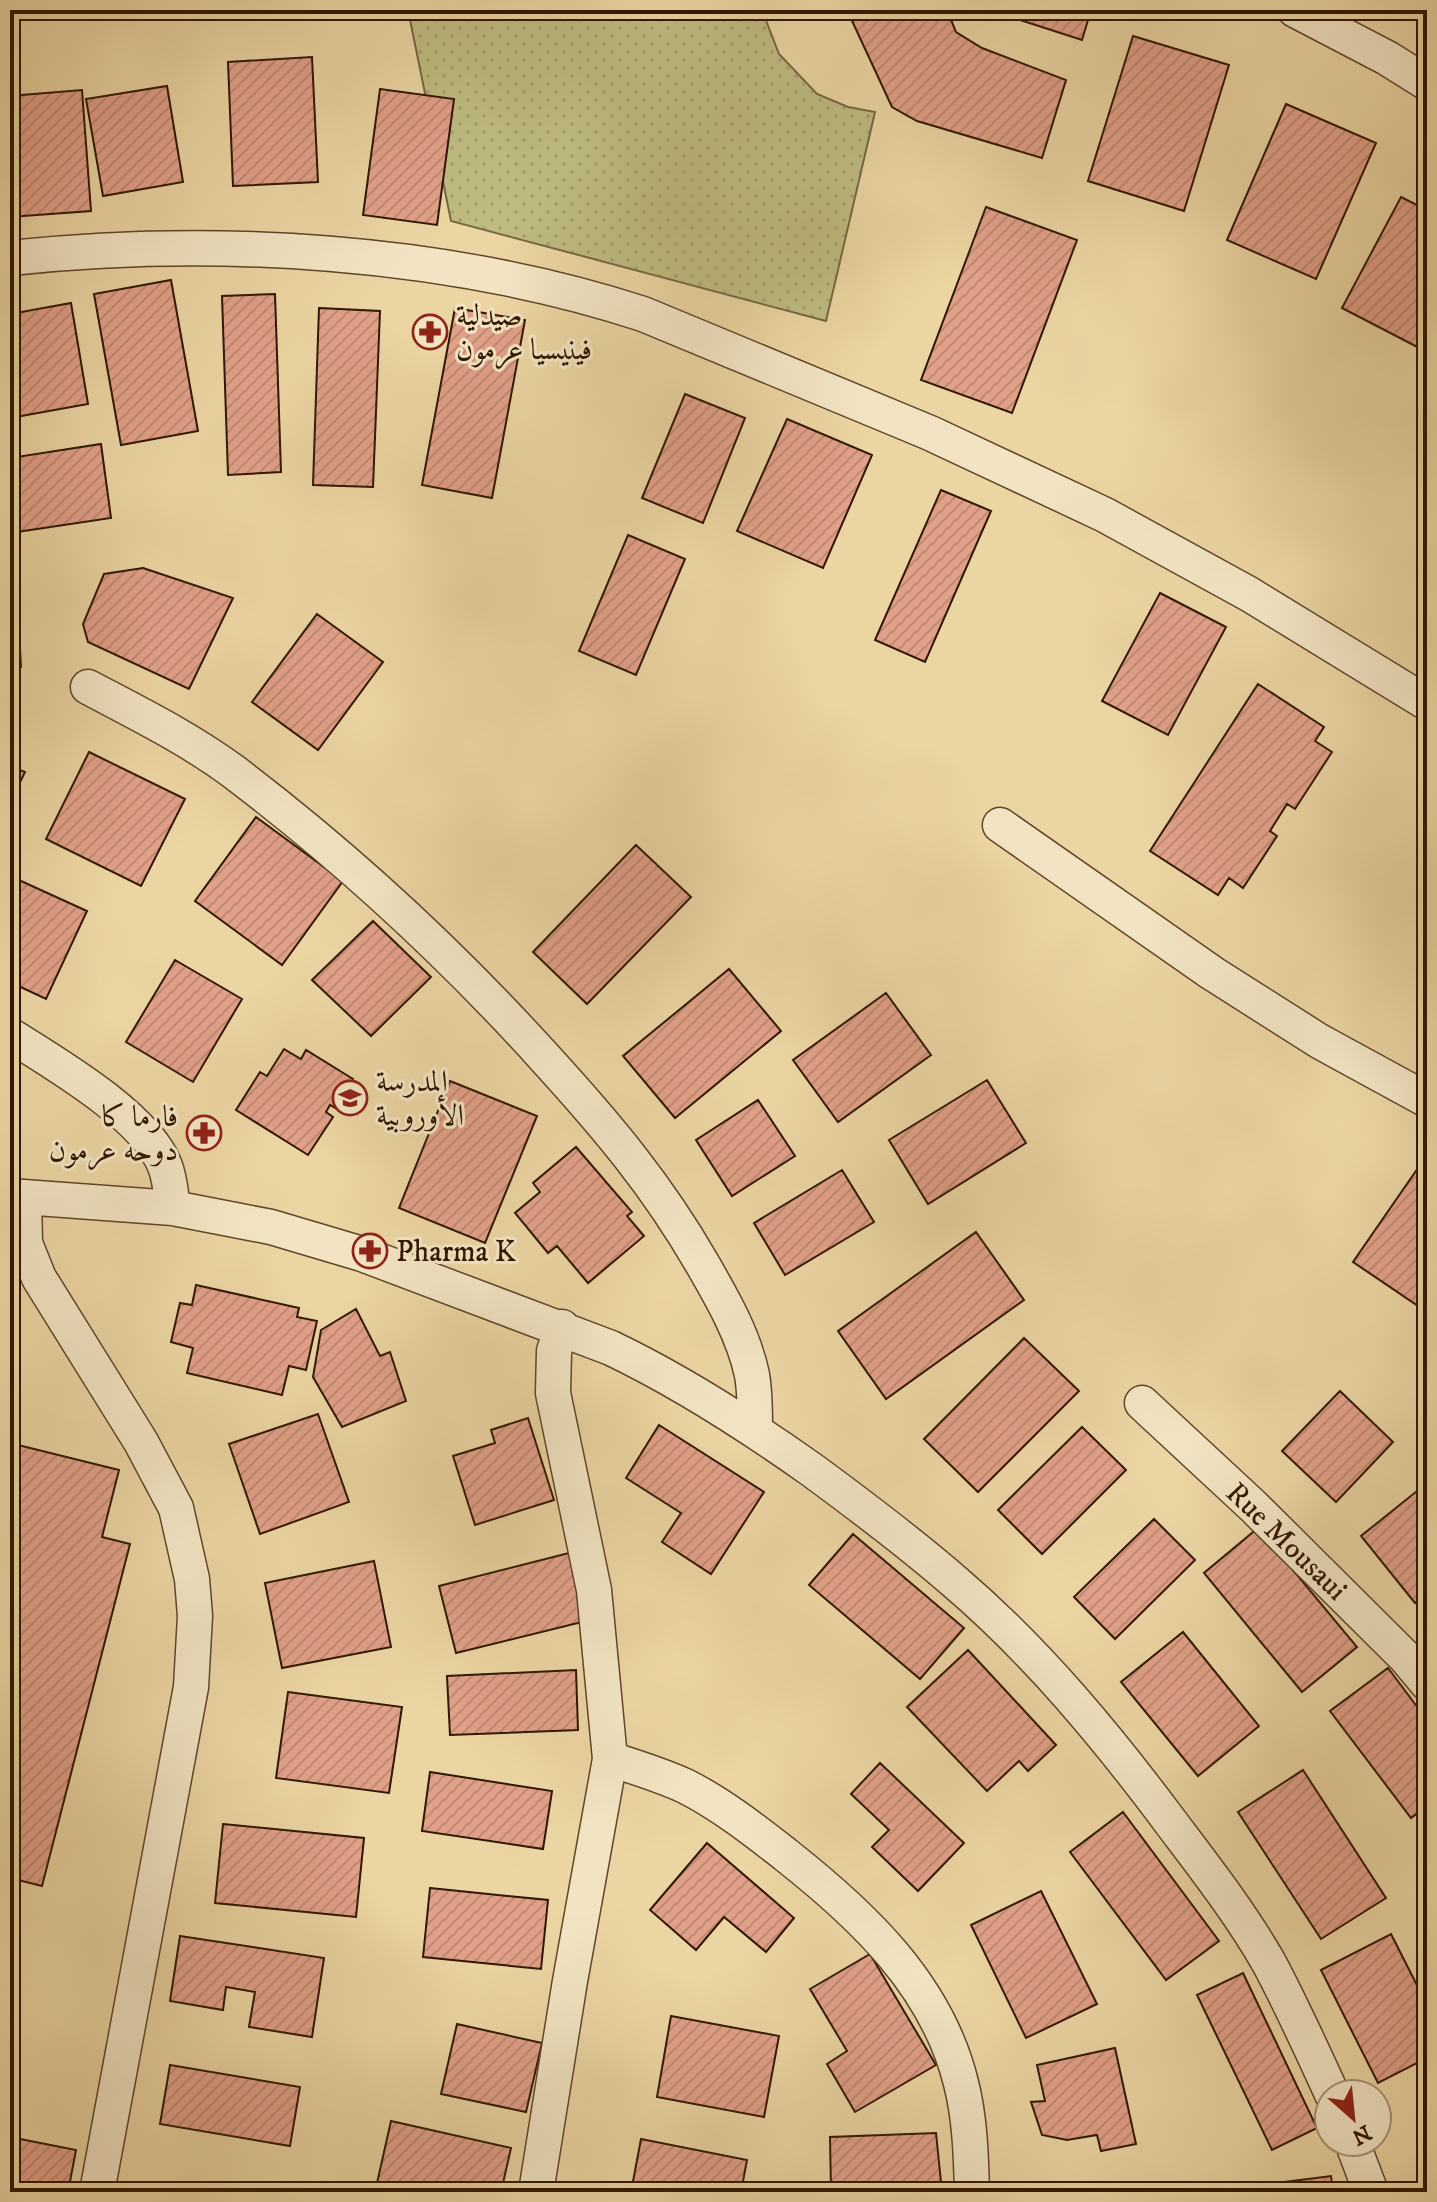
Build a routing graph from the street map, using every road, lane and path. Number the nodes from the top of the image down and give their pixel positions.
1 (1295, 10) edge
2 (1427, 83) edge
3 (10, 258) edge
4 (88, 687) dead end
5 (1427, 703) edge
6 (1000, 825) dead end
7 (10, 1035) edge
8 (1427, 1100) edge
9 (17, 1197) edge
10 (173, 1208) junction
11 (562, 1327) junction
12 (1142, 1403) dead end
13 (755, 1429) junction
14 (1427, 1683) edge
15 (610, 1759) junction
16 (1325, 2078) edge
17 (1358, 2158) edge
18 (97, 2192) edge
19 (536, 2192) edge
20 (972, 2192) edge
21 (1371, 2192) edge

1 - 2 street
3 - 5 street
4 - 13 street
6 - 8 street
7 - 10 street
9 - 10 street
9 - 18 street
10 - 11 street
11 - 13 street
11 - 15 street
12 - 14 street, Rue Mousaui
13 - 16 street
15 - 19 street
15 - 20 street
17 - 21 street

